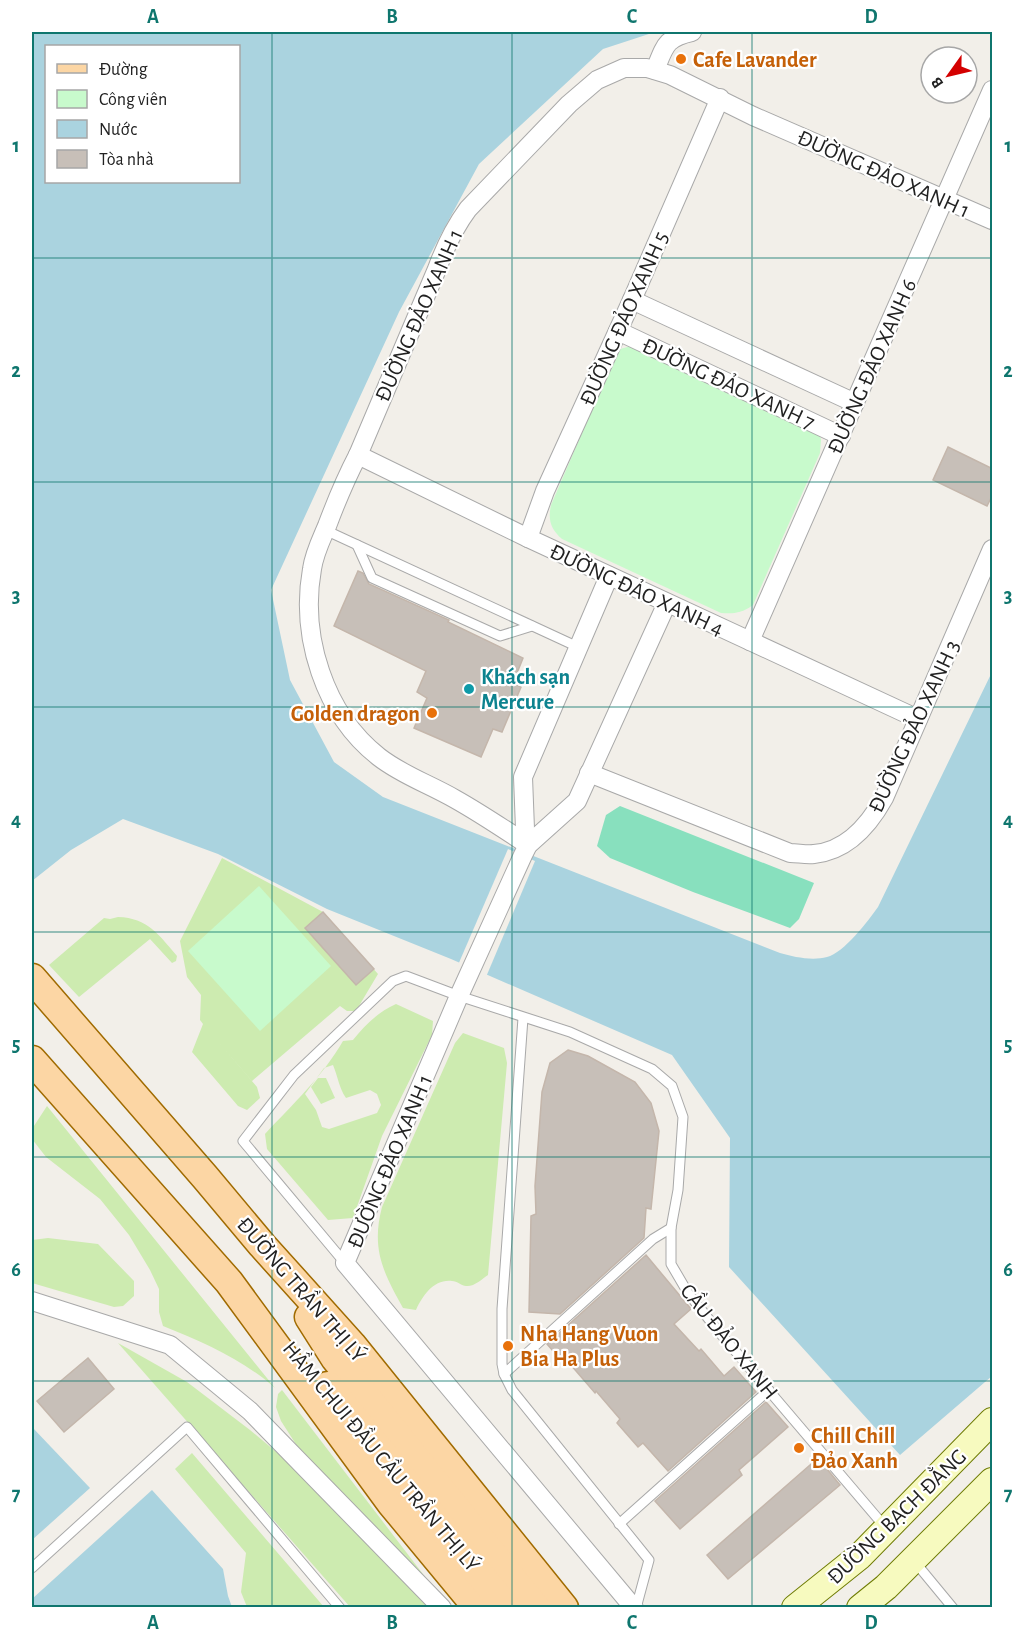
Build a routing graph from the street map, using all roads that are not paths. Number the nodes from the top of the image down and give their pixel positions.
1 (692, 32) edge
2 (656, 70) junction
3 (993, 90) edge
4 (720, 98) junction
5 (944, 200) junction
6 (993, 220) edge
7 (632, 300) junction
8 (618, 331) junction
9 (855, 403) junction
10 (841, 436) junction
11 (358, 455) junction
12 (325, 530) junction
13 (528, 538) junction
14 (357, 545) junction
15 (993, 549) edge
16 (609, 576) junction
17 (667, 603) junction
18 (532, 626) junction
19 (750, 641) junction
20 (578, 647) junction
21 (918, 719) junction
22 (589, 773) junction
23 (525, 850) junction
24 (32, 978) edge
25 (459, 996) junction
26 (523, 1018) junction
27 (32, 1060) edge
28 (671, 1228) junction
29 (262, 1245) junction
30 (345, 1263) junction
31 (230, 1282) junction
32 (32, 1301) edge
33 (504, 1374) junction
34 (769, 1390) junction
35 (993, 1421) edge
36 (993, 1481) edge
37 (619, 1524) junction
38 (886, 1529) junction
39 (913, 1560) junction
40 (32, 1568) edge
41 (340, 1608) edge
42 (442, 1608) edge
43 (478, 1608) edge
44 (507, 1608) edge
45 (536, 1608) edge
46 (564, 1608) edge
47 (635, 1608) edge
48 (795, 1608) edge
49 (861, 1608) edge
50 (952, 1608) edge

1 - 2 street
2 - 4 street, ĐƯỜNG ĐẢO XANH 1
2 - 11 street, ĐƯỜNG ĐẢO XANH 1
3 - 5 street, ĐƯỜNG ĐẢO XANH 6
4 - 5 street, ĐƯỜNG ĐẢO XANH 1
4 - 7 street, ĐƯỜNG ĐẢO XANH 5
5 - 6 street, ĐƯỜNG ĐẢO XANH 1
5 - 9 street, ĐƯỜNG ĐẢO XANH 6
7 - 8 street, ĐƯỜNG ĐẢO XANH 5
7 - 9 street, ĐƯỜNG ĐẢO XANH 7
8 - 10 street, ĐƯỜNG ĐẢO XANH 7
8 - 13 street, ĐƯỜNG ĐẢO XANH 5
9 - 10 street, ĐƯỜNG ĐẢO XANH 6
10 - 19 street, ĐƯỜNG ĐẢO XANH 6
11 - 12 street, ĐƯỜNG ĐẢO XANH 1
11 - 13 street, ĐƯỜNG ĐẢO XANH 4
12 - 14 lane
12 - 23 street, ĐƯỜNG ĐẢO XANH 1
13 - 16 street, ĐƯỜNG ĐẢO XANH 4
14 - 18 lane
14 - 18 lane
15 - 21 street, ĐƯỜNG ĐẢO XANH 3
16 - 17 street, ĐƯỜNG ĐẢO XANH 4
16 - 20 street
17 - 19 street, ĐƯỜNG ĐẢO XANH 4
17 - 22 street, ĐƯỜNG ĐẢO XANH 1
18 - 20 lane
19 - 21 street, ĐƯỜNG ĐẢO XANH 4
20 - 23 street
21 - 22 street, ĐƯỜNG ĐẢO XANH 3
22 - 23 street, ĐƯỜNG ĐẢO XANH 1
23 - 25 street, ĐƯỜNG ĐẢO XANH 1
24 - 29 main road, ĐƯỜNG TRẦN THỊ LÝ
25 - 26 lane, CẦU ĐẢO XANH
25 - 30 street, ĐƯỜNG ĐẢO XANH 1
25 - 30 lane, CẦU ĐẢO XANH
26 - 28 lane, CẦU ĐẢO XANH
26 - 33 lane
27 - 31 main road
28 - 33 lane
28 - 34 lane, CẦU ĐẢO XANH
29 - 45 main road, HẦM CHUI ĐẦU CẦU TRẦN THỊ LÝ
29 - 46 main road, ĐƯỜNG TRẦN THỊ LÝ
30 - 47 street, ĐƯỜNG ĐẢO XANH 1
31 - 43 main road
31 - 44 main road, HẦM CHUI ĐẦU CẦU TRẦN THỊ LÝ
32 - 42 street
33 - 37 lane
34 - 37 lane
34 - 38 lane, CẦU ĐẢO XANH
35 - 38 main road, ĐƯỜNG BẠCH ĐẰNG
36 - 39 main road, ĐƯỜNG BẠCH ĐẰNG
37 - 47 lane
38 - 39 main road
38 - 48 main road, ĐƯỜNG BẠCH ĐẰNG
39 - 49 main road, ĐƯỜNG BẠCH ĐẰNG
39 - 50 lane
40 - 41 lane

